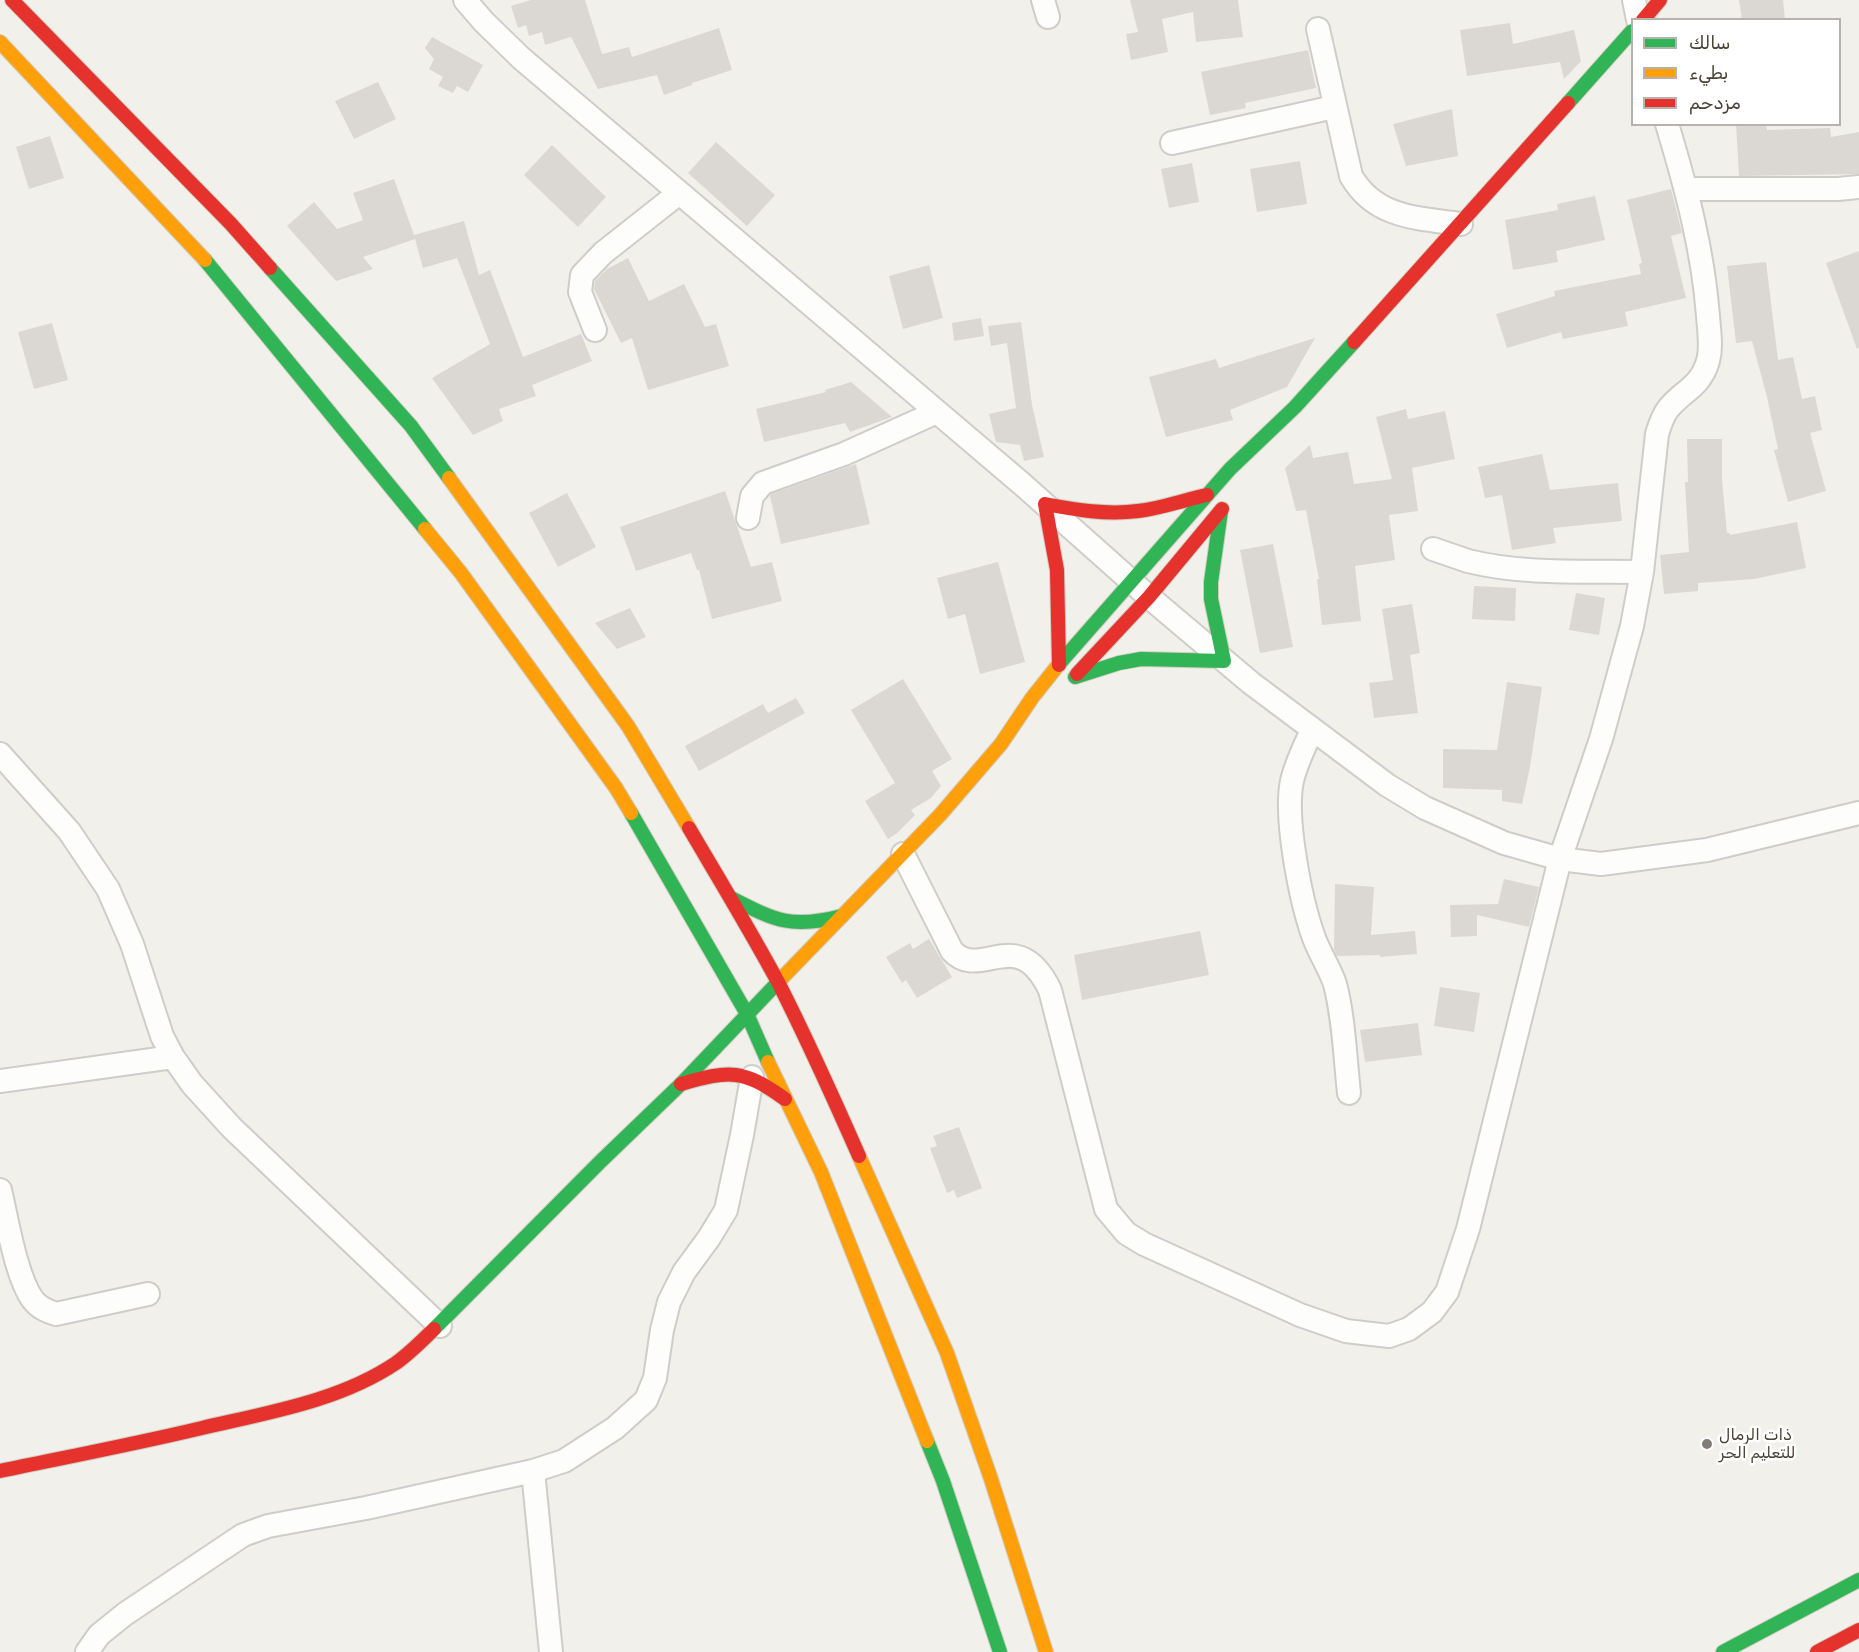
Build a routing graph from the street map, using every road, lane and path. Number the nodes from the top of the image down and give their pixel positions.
1 (12, 0) edge
2 (465, 0) edge
3 (1634, 0) edge
4 (1660, 0) edge
5 (1638, 18) edge
6 (1645, 18) edge
7 (1318, 29) dead end
8 (1631, 32) edge
9 (0, 42) edge
10 (1334, 107) junction
11 (1668, 126) edge
12 (1172, 143) dead end
13 (1859, 187) edge
14 (1686, 189) junction
15 (679, 193) junction
16 (1461, 224) junction
17 (595, 330) dead end
18 (1295, 407) junction
19 (938, 412) junction
20 (1269, 453) dead end
21 (1207, 495) junction
22 (1234, 495) dead end
23 (1045, 504) junction
24 (1221, 510) junction
25 (748, 518) dead end
26 (1433, 549) dead end
27 (1642, 572) junction
28 (1131, 580) junction
29 (1149, 597) junction
30 (1224, 661) junction
31 (1059, 665) junction
32 (1044, 707) dead end
33 (1312, 729) junction
34 (1001, 744) junction
35 (0, 754) edge
36 (1859, 813) edge
37 (903, 854) junction
38 (1560, 860) junction
39 (731, 898) junction
40 (842, 916) junction
41 (778, 983) junction
42 (747, 1014) junction
43 (172, 1057) junction
44 (752, 1077) junction
45 (0, 1081) edge
46 (681, 1084) junction
47 (1349, 1093) dead end
48 (785, 1098) junction
49 (0, 1190) edge
50 (148, 1294) dead end
51 (440, 1326) junction
52 (533, 1470) junction
53 (0, 1471) edge
54 (1859, 1580) edge
55 (1859, 1630) edge
56 (87, 1652) edge
57 (551, 1652) edge
58 (1000, 1652) edge
59 (1046, 1652) edge
60 (1723, 1652) edge
61 (1817, 1652) edge

1 - 39 main road
2 - 15 street
3 - 5 street
4 - 6 main road
7 - 10 street
8 - 16 main road
9 - 42 main road
10 - 12 street
10 - 16 street
11 - 14 street
13 - 14 street
14 - 27 street
15 - 17 street
15 - 19 street
16 - 18 main road
18 - 20 main road
18 - 21 main road
19 - 23 street
19 - 25 street
21 - 23 main road
21 - 28 main road
22 - 24 main road
23 - 28 street
23 - 31 main road
24 - 29 main road
24 - 30 main road
26 - 27 street
27 - 38 street
28 - 29 street
28 - 31 main road
29 - 30 street
29 - 30 main road
30 - 33 street
31 - 34 main road
32 - 34 main road
33 - 38 street
33 - 47 street
34 - 37 main road
35 - 43 street
36 - 38 street
37 - 38 street
37 - 40 main road
39 - 40 main road
39 - 41 main road
40 - 41 main road
41 - 42 main road
41 - 59 main road
42 - 46 main road
42 - 48 main road
43 - 45 street
43 - 51 street
44 - 46 main road
44 - 48 main road
44 - 52 street
46 - 51 main road
48 - 58 main road
49 - 50 street
51 - 53 main road
52 - 56 street
52 - 57 street
54 - 60 main road
55 - 61 main road

